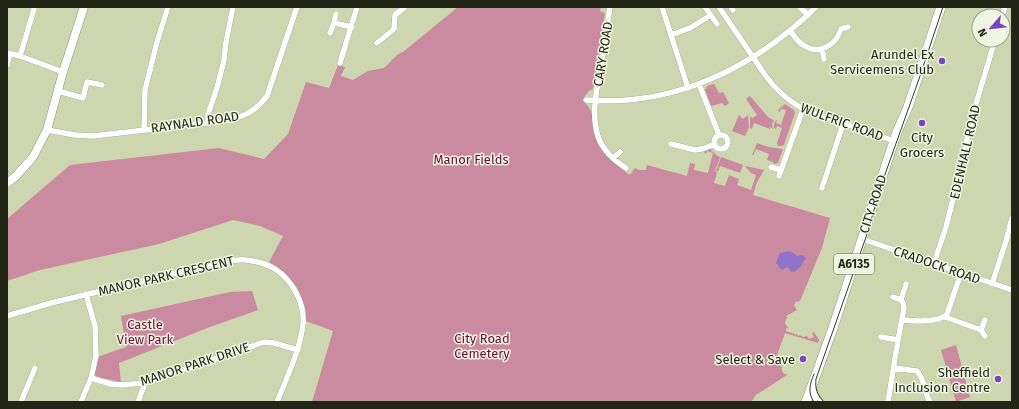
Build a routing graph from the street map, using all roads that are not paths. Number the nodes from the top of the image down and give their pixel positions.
1 (84, 7) edge
2 (168, 7) edge
3 (233, 7) edge
4 (297, 7) edge
5 (357, 7) edge
6 (405, 7) edge
7 (610, 7) edge
8 (662, 7) edge
9 (705, 7) edge
10 (718, 7) edge
11 (800, 7) edge
12 (816, 7) edge
13 (942, 7) edge
14 (34, 9) dead end
15 (336, 14) dead end
16 (711, 15) junction
17 (808, 15) junction
18 (334, 23) junction
19 (717, 24) dead end
20 (848, 27) dead end
21 (352, 28) junction
22 (790, 30) junction
23 (330, 33) dead end
24 (671, 34) junction
25 (378, 43) dead end
26 (993, 48) edge
27 (822, 49) junction
28 (9, 54) edge
29 (20, 56) junction
30 (753, 58) junction
31 (824, 59) dead end
32 (340, 63) dead end
33 (7, 65) edge
34 (63, 72) junction
35 (699, 84) junction
36 (102, 85) dead end
37 (688, 88) junction
38 (58, 91) junction
39 (586, 100) dead end
40 (595, 100) junction
41 (803, 109) junction
42 (208, 122) junction
43 (844, 124) junction
44 (47, 130) junction
45 (144, 130) junction
46 (719, 135) junction
47 (894, 141) junction
48 (670, 144) dead end
49 (715, 144) junction
50 (620, 152) dead end
51 (614, 158) junction
52 (771, 167) dead end
53 (626, 168) dead end
54 (7, 183) edge
55 (822, 188) dead end
56 (1012, 218) edge
57 (862, 239) junction
58 (934, 263) junction
59 (961, 273) junction
60 (906, 284) dead end
61 (992, 284) junction
62 (1012, 290) edge
63 (86, 294) junction
64 (893, 297) dead end
65 (901, 300) junction
66 (7, 316) edge
67 (945, 317) junction
68 (902, 320) junction
69 (984, 320) dead end
70 (981, 330) junction
71 (985, 336) dead end
72 (881, 337) dead end
73 (898, 340) junction
74 (298, 350) junction
75 (34, 368) dead end
76 (894, 368) junction
77 (91, 378) junction
78 (145, 382) junction
79 (812, 387) junction
80 (21, 402) edge
81 (81, 402) edge
82 (138, 402) edge
83 (277, 402) edge
84 (806, 402) edge
85 (819, 402) edge
86 (888, 402) edge
87 (930, 402) edge

1 - 34 street
2 - 45 street
3 - 42 street
4 - 42 street, RAYNALD ROAD
5 - 21 street
6 - 25 street
7 - 40 street, CARY ROAD
8 - 24 street
9 - 16 street
10 - 30 street, WULFRIC ROAD
11 - 17 street
12 - 17 street
13 - 47 main road, CITY ROAD / A6135
14 - 29 street
15 - 18 street
16 - 19 street
16 - 24 street
17 - 22 street
18 - 21 street
18 - 23 street
20 - 27 street
21 - 32 street
22 - 27 street
22 - 30 street
24 - 37 street
26 - 58 street, EDENHALL ROAD
27 - 31 street
28 - 29 street
28 - 33 street
29 - 34 street
30 - 35 street
30 - 41 street, WULFRIC ROAD
34 - 38 street
35 - 37 street
35 - 46 street
36 - 38 street
37 - 40 street
38 - 44 street
39 - 40 street
40 - 51 street, CARY ROAD
41 - 43 street, WULFRIC ROAD
41 - 52 street
42 - 45 street, RAYNALD ROAD
43 - 47 street, WULFRIC ROAD
43 - 55 street
44 - 45 street, RAYNALD ROAD
44 - 54 street
46 - 49 street
46 - 49 street
47 - 57 main road, CITY ROAD / A6135
48 - 49 street
50 - 51 street
51 - 53 street, CARY ROAD
56 - 61 street
57 - 58 street, CRADOCK ROAD
57 - 79 main road, CITY ROAD / A6135
58 - 59 street, CRADOCK ROAD
59 - 61 street, CRADOCK ROAD
59 - 67 street
60 - 65 street
61 - 62 street, CRADOCK ROAD
63 - 66 street, MANOR PARK CRESCENT
63 - 74 street, MANOR PARK CRESCENT
63 - 77 street
64 - 65 street
65 - 68 street
67 - 68 street
67 - 70 street
68 - 73 street
69 - 70 street
70 - 71 street
72 - 73 street
73 - 76 street
74 - 78 street, MANOR PARK DRIVE
74 - 83 street, MANOR PARK CRESCENT
75 - 80 street
76 - 86 street
76 - 87 street
77 - 78 street, MANOR PARK DRIVE
77 - 81 street
78 - 82 street
79 - 84 main road, CITY ROAD / A6135
79 - 85 street

